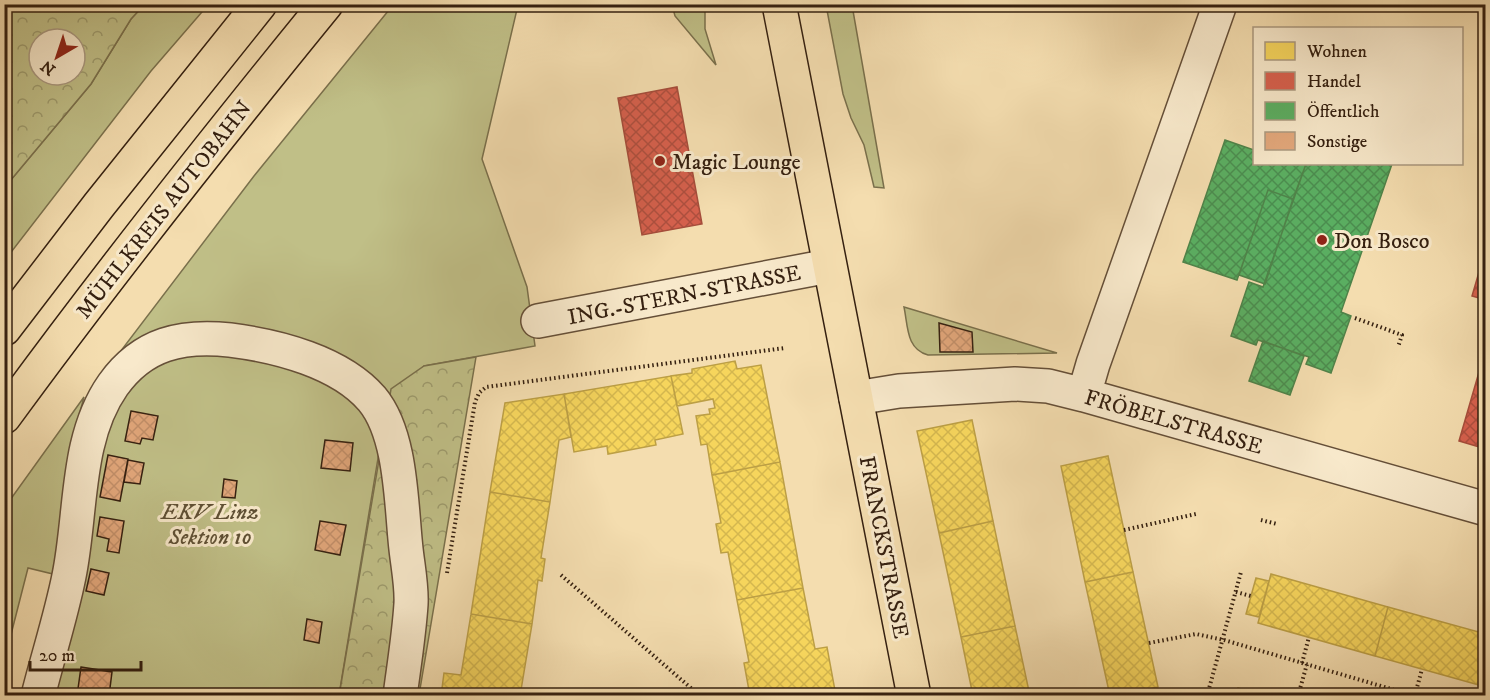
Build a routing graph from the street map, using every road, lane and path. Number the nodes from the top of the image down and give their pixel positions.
1 (260, 4) edge
2 (326, 4) edge
3 (779, 4) edge
4 (1220, 4) edge
5 (829, 266) junction
6 (1355, 318) dead end
7 (538, 321) dead end
8 (4, 329) edge
9 (1398, 347) dead end
10 (785, 348) dead end
11 (1084, 395) junction
12 (856, 398) junction
13 (4, 417) edge
14 (1485, 509) edge
15 (1196, 514) dead end
16 (1261, 520) dead end
17 (1277, 524) dead end
18 (1124, 530) dead end
19 (1242, 572) dead end
20 (561, 575) dead end
21 (446, 578) dead end
22 (1236, 592) junction
23 (1251, 596) dead end
24 (1309, 637) dead end
25 (1224, 640) junction
26 (1149, 643) dead end
27 (1302, 663) junction
28 (1307, 664) junction
29 (1422, 669) dead end
30 (1415, 695) edge
31 (38, 696) edge
32 (400, 696) edge
33 (700, 696) edge
34 (914, 696) edge
35 (1207, 696) edge
36 (1298, 696) edge

1 - 8 main road
2 - 13 main road, MÜHLKREIS AUTOBAHN
3 - 5 main road, FRANCKSTRASSE
4 - 11 street
5 - 7 street, ING.-STERN-STRASSE
5 - 12 main road, FRANCKSTRASSE
6 - 9 path
10 - 21 path
11 - 12 street, FRÖBELSTRASSE
11 - 14 street, FRÖBELSTRASSE
12 - 34 main road, FRANCKSTRASSE
15 - 18 path
16 - 17 path
19 - 22 path
20 - 33 path
22 - 23 path
22 - 25 path
24 - 27 path
25 - 26 path
25 - 27 path
25 - 35 path
27 - 28 path
28 - 30 path
28 - 36 path
29 - 30 path
31 - 32 street

